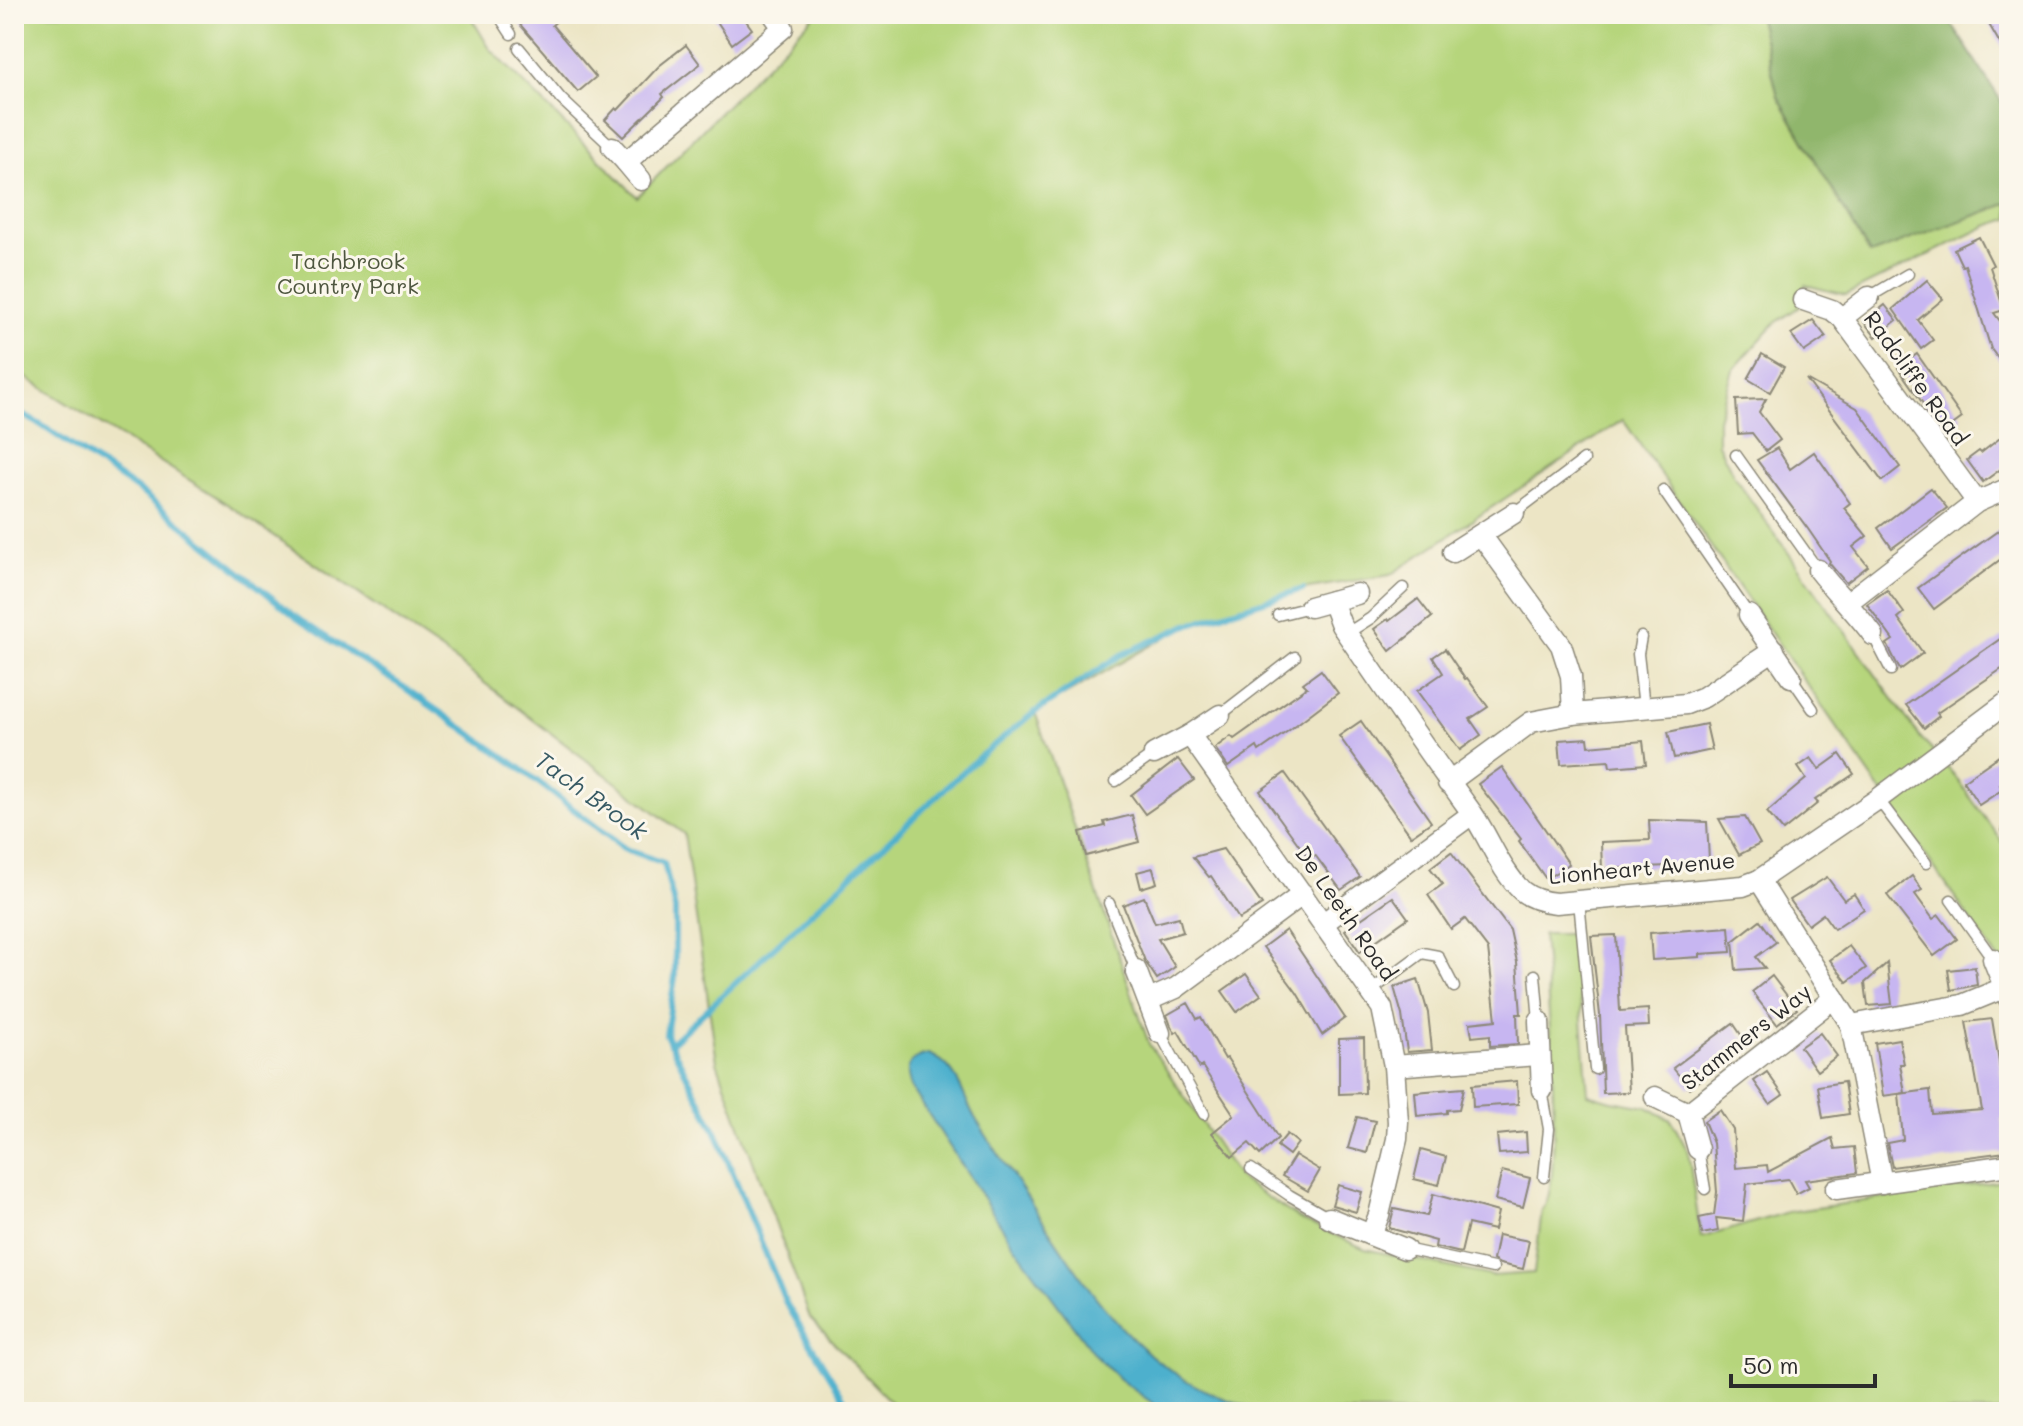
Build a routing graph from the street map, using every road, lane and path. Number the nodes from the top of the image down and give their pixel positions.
1 (498, 14) edge
2 (773, 14) edge
3 (511, 34) dead end
4 (519, 48) dead end
5 (619, 154) junction
6 (641, 180) dead end
7 (1908, 274) dead end
8 (1869, 297) joint
9 (1803, 300) dead end
10 (1842, 318) junction
11 (1736, 455) dead end
12 (1584, 460) dead end
13 (2009, 488) edge
14 (1663, 490) dead end
15 (1977, 502) junction
16 (1514, 513) joint
17 (1481, 535) junction
18 (1453, 552) dead end
19 (1818, 570) joint
20 (1403, 588) dead end
21 (1357, 594) dead end
22 (1332, 601) junction
23 (1848, 602) junction
24 (1310, 607) joint
25 (1278, 615) dead end
26 (1749, 615) joint
27 (1346, 634) junction
28 (1873, 635) joint
29 (1641, 637) dead end
30 (1774, 650) junction
31 (1295, 657) dead end
32 (1891, 670) dead end
33 (1791, 677) joint
34 (2009, 701) edge
35 (1644, 707) junction
36 (1813, 709) dead end
37 (1573, 714) junction
38 (1220, 715) joint
39 (1190, 735) junction
40 (1154, 754) joint
41 (1116, 781) dead end
42 (1448, 783) junction
43 (1878, 799) junction
44 (1472, 814) junction
45 (1926, 863) dead end
46 (1759, 880) junction
47 (1303, 894) junction
48 (1951, 900) dead end
49 (1579, 901) junction
50 (1109, 903) dead end
51 (1325, 922) junction
52 (1993, 959) joint
53 (1136, 970) joint
54 (1535, 975) dead end
55 (1454, 987) dead end
56 (1372, 990) junction
57 (2007, 993) edge
58 (1834, 998) junction
59 (1149, 1000) junction
60 (1539, 1021) joint
61 (1851, 1025) junction
62 (1160, 1033) joint
63 (1539, 1055) junction
64 (1394, 1066) junction
65 (1595, 1069) dead end
66 (1542, 1090) joint
67 (1655, 1097) dead end
68 (1688, 1113) junction
69 (1204, 1114) dead end
70 (1698, 1149) joint
71 (2009, 1165) edge
72 (1251, 1169) dead end
73 (1544, 1177) dead end
74 (1882, 1183) junction
75 (1705, 1189) dead end
76 (1836, 1189) dead end
77 (1329, 1218) joint
78 (1371, 1235) junction
79 (1405, 1249) joint
80 (1493, 1268) dead end

1 - 3 lane
2 - 5 street
4 - 5 lane
5 - 6 street
7 - 8 lane
8 - 10 street
9 - 10 street, Radcliffe Road
10 - 15 street, Radcliffe Road
11 - 19 lane
12 - 16 lane
13 - 15 street
14 - 26 lane
15 - 23 street
16 - 17 street
17 - 18 street
17 - 37 street
19 - 23 street
20 - 27 lane
21 - 22 street
22 - 24 street
22 - 27 street, Lionheart Avenue
23 - 28 street
24 - 25 lane
26 - 30 street
27 - 42 street, Lionheart Avenue
28 - 32 lane
29 - 35 lane
30 - 33 street
30 - 35 street
31 - 38 lane
33 - 36 lane
34 - 43 street, Lionheart Avenue
35 - 37 street
37 - 42 street
38 - 39 street
39 - 40 street
39 - 47 street, De Leeth Road
40 - 41 lane
42 - 44 street, Lionheart Avenue
43 - 45 lane
43 - 46 street, Lionheart Avenue
44 - 49 street, Lionheart Avenue
44 - 51 street
46 - 49 street, Lionheart Avenue
46 - 58 street
47 - 51 street, De Leeth Road
47 - 59 street
48 - 52 lane
49 - 65 lane
50 - 53 lane
51 - 56 street, De Leeth Road
52 - 57 street
53 - 59 street
54 - 60 lane
55 - 56 lane
56 - 64 street, De Leeth Road
57 - 61 street
58 - 61 street
58 - 68 street, Stammers Way
59 - 62 street
60 - 63 street
61 - 74 street
62 - 69 lane
63 - 64 street
63 - 66 street
64 - 78 street, De Leeth Road
66 - 73 lane
67 - 68 street, Stammers Way
68 - 70 street, Stammers Way
70 - 75 lane
71 - 74 street
72 - 77 lane
74 - 76 street
77 - 78 street
78 - 79 street
79 - 80 lane

